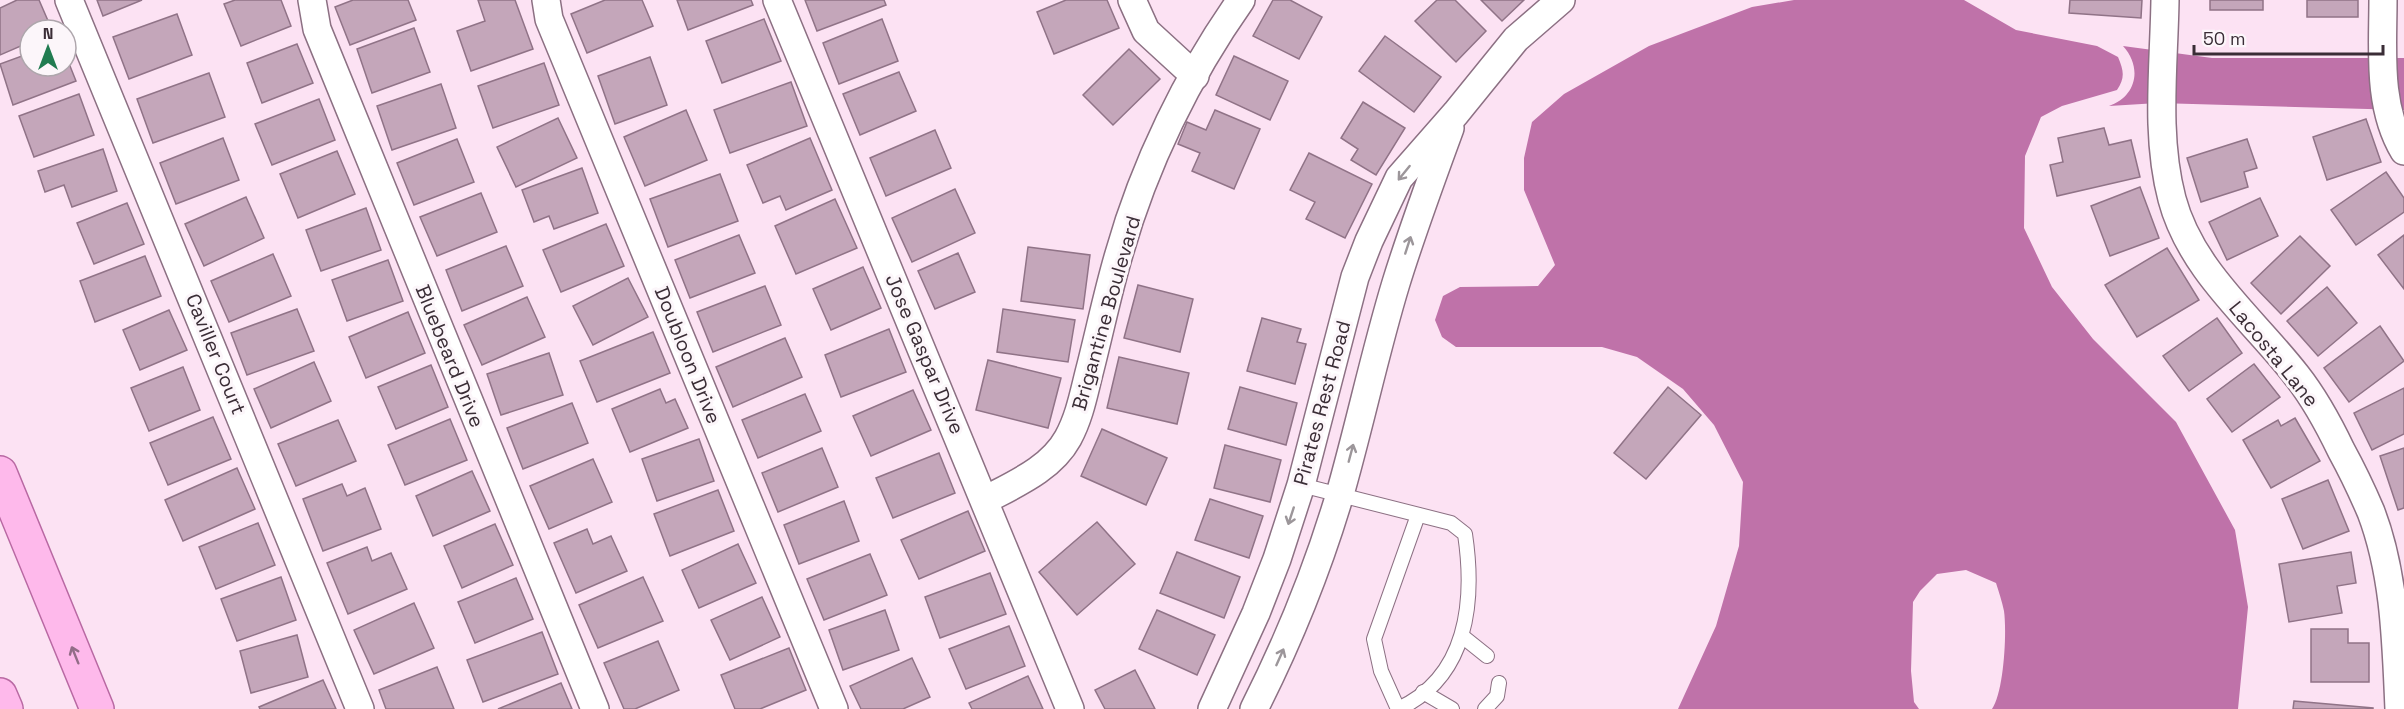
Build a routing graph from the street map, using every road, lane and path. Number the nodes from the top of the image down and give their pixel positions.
1 (69, 0) edge
2 (312, 0) edge
3 (546, 0) edge
4 (777, 0) edge
5 (1132, 0) edge
6 (1241, 0) edge
7 (1561, 0) edge
8 (2164, 0) edge
9 (2383, 0) edge
10 (1195, 76) junction
11 (1456, 113) junction
12 (2404, 151) edge
13 (1359, 267) junction
14 (1398, 277) junction
15 (0, 472) edge
16 (1301, 485) junction
17 (1339, 495) junction
18 (985, 500) junction
19 (1418, 515) junction
20 (2392, 540) edge
21 (1462, 636) junction
22 (1487, 656) dead end
23 (1499, 683) dead end
24 (1423, 692) junction
25 (0, 695) edge
26 (1216, 708) edge
27 (6, 709) edge
28 (97, 709) edge
29 (360, 709) edge
30 (595, 709) edge
31 (834, 709) edge
32 (1070, 709) edge
33 (1254, 709) edge
34 (1398, 709) edge
35 (1452, 709) edge
36 (1485, 709) edge
37 (2399, 709) edge

1 - 29 street, Caviller Court
2 - 30 street, Bluebeard Drive
3 - 31 street, Doubloon Drive
4 - 18 street, Jose Gaspar Drive
5 - 10 street
6 - 10 street, Brigantine Boulevard
7 - 11 street, Pirates Rest Road
8 - 20 street, Lacosta Lane
9 - 12 street
10 - 18 street, Brigantine Boulevard
11 -> 13 street, Pirates Rest Road
14 -> 11 street, Pirates Rest Road
13 - 14 street
13 - 16 street, Pirates Rest Road
17 -> 14 street, Pirates Rest Road
28 -> 15 main road
16 - 17 lane
16 -> 26 street, Pirates Rest Road
17 - 19 lane
33 -> 17 street, Pirates Rest Road
18 - 32 street, Jose Gaspar Drive
19 - 21 lane
19 - 34 lane
20 - 37 street, Lacosta Lane
21 - 22 lane
21 - 24 lane
23 - 36 lane
24 - 34 lane
24 - 35 lane
25 - 27 main road

